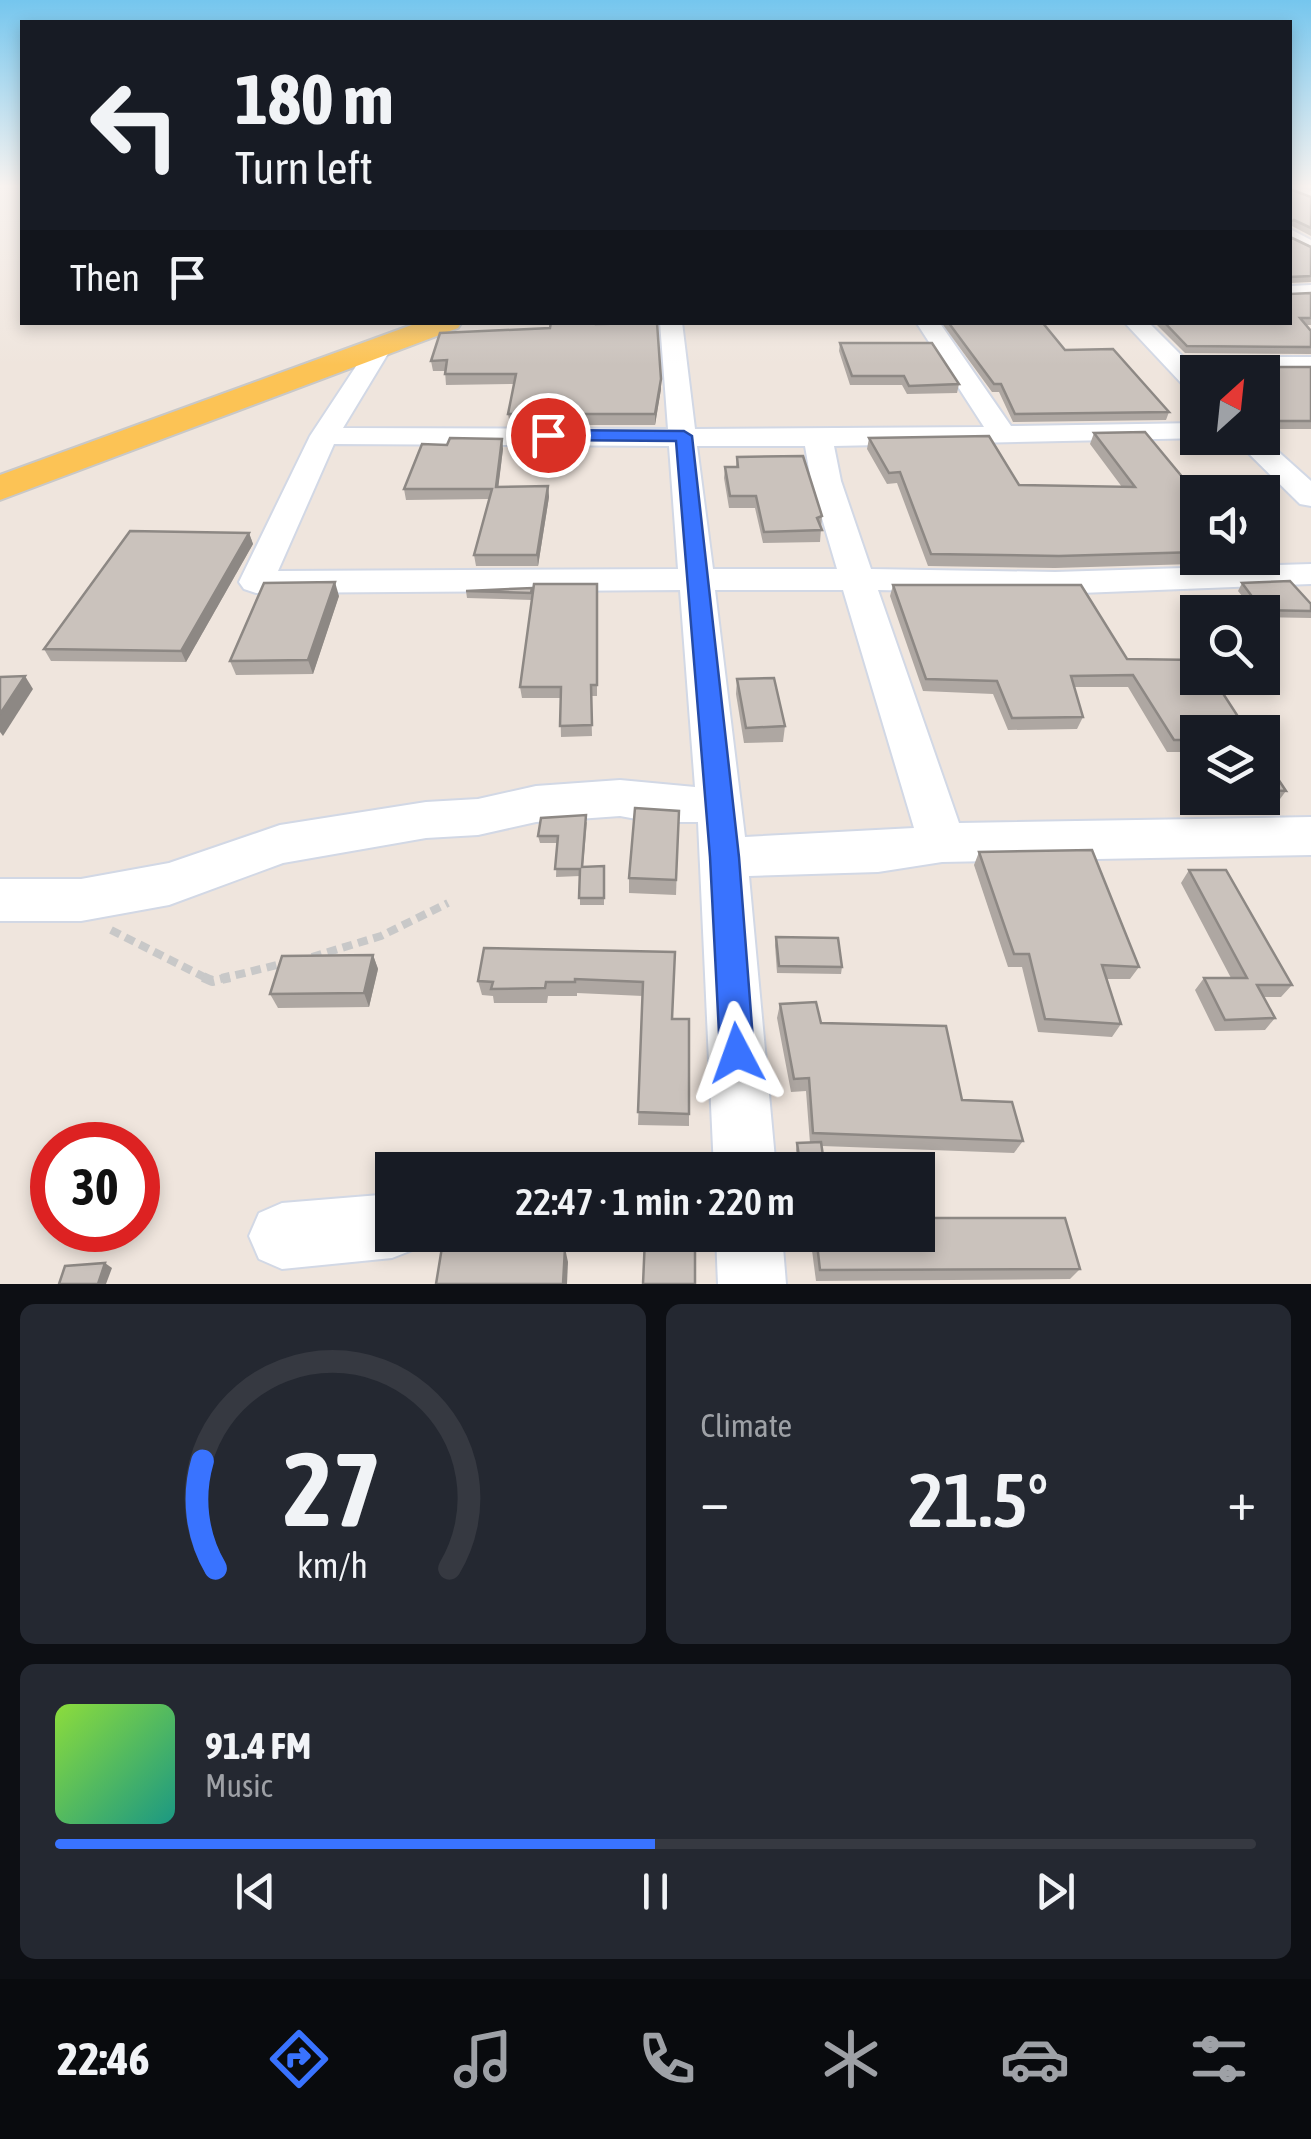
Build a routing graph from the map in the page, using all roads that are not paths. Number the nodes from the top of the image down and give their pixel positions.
1 (440, 325) edge
2 (671, 325) edge
3 (929, 325) edge
4 (1138, 325) edge
5 (380, 347) junction
6 (1178, 364) joint
7 (1311, 364) edge
8 (1180, 430) edge
9 (1003, 434) junction
10 (324, 436) junction
11 (684, 436) junction
12 (818, 438) junction
13 (1266, 455) edge
14 (0, 488) edge
15 (1311, 497) edge
16 (1311, 574) edge
17 (858, 579) junction
18 (697, 582) junction
19 (719, 805) junction
20 (1311, 836) edge
21 (942, 843) junction
22 (724, 857) junction
23 (0, 900) edge
24 (744, 1152) edge
25 (375, 1228) edge
26 (282, 1236) dead end
27 (750, 1252) edge
28 (752, 1284) edge

1 - 5 main road
2 - 11 street
3 - 9 street
4 - 6 street
5 - 10 street
5 - 14 main road
6 - 7 street
8 - 9 street
9 - 12 street
10 - 11 street
10 - 18 street
11 - 12 street
11 - 18 street
12 - 17 street
13 - 15 street
16 - 17 street
17 - 18 street
17 - 21 street
18 - 19 street
19 - 22 street
19 - 23 street
20 - 21 street
21 - 22 street
22 - 24 street
25 - 26 street
27 - 28 street

